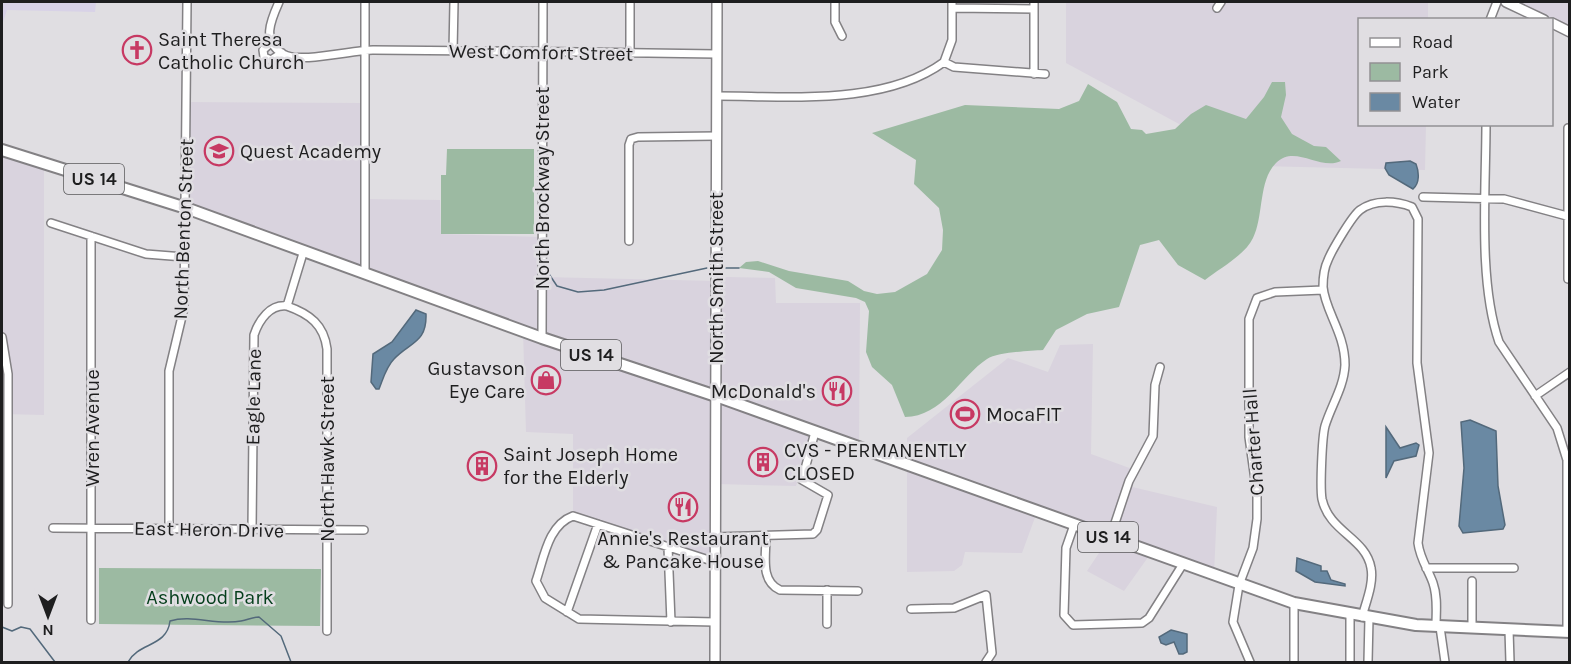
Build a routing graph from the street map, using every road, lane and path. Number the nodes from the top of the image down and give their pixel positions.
1 (187, 2) edge
2 (279, 2) edge
3 (365, 2) edge
4 (454, 2) edge
5 (543, 2) edge
6 (630, 2) edge
7 (717, 2) edge
8 (835, 2) edge
9 (1497, 2) edge
10 (1506, 2) edge
11 (952, 5) edge
12 (1034, 5) edge
13 (1491, 18) edge
14 (1540, 18) edge
15 (1553, 24) edge
16 (1569, 32) edge
17 (842, 36) dead end
18 (272, 42) junction
19 (365, 50) junction
20 (453, 51) junction
21 (543, 52) junction
22 (282, 53) junction
23 (630, 53) junction
24 (717, 54) junction
25 (944, 62) junction
26 (1034, 74) junction
27 (1045, 74) dead end
28 (717, 96) junction
29 (1486, 126) edge
30 (1568, 128) edge
31 (717, 136) junction
32 (2, 150) edge
33 (1424, 197) dead end
34 (1486, 197) junction
35 (186, 208) junction
36 (1567, 216) junction
37 (51, 223) dead end
38 (92, 236) junction
39 (629, 242) dead end
40 (304, 250) junction
41 (184, 257) junction
42 (365, 272) junction
43 (1568, 279) dead end
44 (1323, 290) junction
45 (287, 306) junction
46 (2, 337) edge
47 (542, 338) junction
48 (1160, 368) dead end
49 (1569, 372) edge
50 (716, 396) junction
51 (1535, 396) junction
52 (815, 432) junction
53 (598, 524) junction
54 (1074, 525) junction
55 (169, 527) junction
56 (53, 528) dead end
57 (92, 528) junction
58 (252, 530) junction
59 (328, 530) junction
60 (364, 530) dead end
61 (715, 537) junction
62 (766, 537) junction
63 (1110, 538) junction
64 (668, 547) junction
65 (715, 562) junction
66 (1183, 564) junction
67 (1426, 568) junction
68 (1514, 568) dead end
69 (1472, 581) dead end
70 (1239, 585) junction
71 (827, 590) junction
72 (858, 591) dead end
73 (1294, 603) junction
74 (8, 604) dead end
75 (911, 609) dead end
76 (567, 612) junction
77 (1350, 615) junction
78 (1366, 618) junction
79 (91, 620) dead end
80 (671, 622) junction
81 (715, 622) junction
82 (827, 624) dead end
83 (1438, 626) junction
84 (1472, 628) junction
85 (1509, 630) junction
86 (327, 631) dead end
87 (1568, 631) edge
88 (714, 663) edge
89 (986, 663) edge
90 (1250, 663) edge
91 (1294, 663) edge
92 (1350, 663) edge
93 (1368, 663) edge
94 (1445, 663) edge
95 (1510, 663) edge

1 - 35 street, North Benton Street
2 - 18 street
3 - 19 street
4 - 20 street
5 - 21 street, North Brockway Street
6 - 23 street
7 - 24 street, North Smith Street
8 - 17 street
9 - 13 street
10 - 14 street
11 - 12 street
11 - 25 street
12 - 26 street
15 - 16 street
18 - 22 street
18 - 22 street, West Comfort Street
19 - 20 street, West Comfort Street
19 - 22 street, West Comfort Street
19 - 42 street
20 - 21 street, West Comfort Street
21 - 23 street, West Comfort Street
21 - 47 street, North Brockway Street
23 - 24 street, West Comfort Street
24 - 28 street, North Smith Street
25 - 26 street
25 - 28 street
26 - 27 street
28 - 31 street, North Smith Street
29 - 34 street
30 - 36 street
31 - 39 street
31 - 50 street, North Smith Street
32 - 35 main road, US 14
33 - 34 street
34 - 36 street
34 - 51 street
35 - 40 main road, US 14
35 - 41 street, North Benton Street
36 - 43 street
37 - 38 street
38 - 41 street
38 - 57 street, Wren Avenue
40 - 42 main road, US 14
40 - 45 street
41 - 55 street, North Benton Street
42 - 47 main road, US 14
44 - 67 street
44 - 70 street, Charter Hall
44 - 78 street
45 - 58 street, Eagle Lane
45 - 59 street, North Hawk Street
46 - 74 street
47 - 50 main road, US 14
48 - 63 street
49 - 51 street
50 - 52 main road, US 14
50 - 61 street, North Smith Street
51 - 87 street
52 - 54 main road, US 14
52 - 62 street
53 - 64 street
53 - 76 street
53 - 76 street
54 - 63 main road, US 14
54 - 66 street
55 - 57 street, East Heron Drive
55 - 58 street, East Heron Drive
56 - 57 street, East Heron Drive
57 - 79 street, Wren Avenue
58 - 59 street, East Heron Drive
59 - 60 street, East Heron Drive
59 - 86 street, North Hawk Street
61 - 62 street
61 - 65 street, North Smith Street
62 - 71 street
63 - 66 main road, US 14
64 - 65 street
64 - 80 street
65 - 81 street, North Smith Street
66 - 70 main road, US 14
67 - 68 street
67 - 83 street
69 - 84 street
70 - 73 main road, US 14
70 - 90 street, Charter Hall
71 - 72 street
71 - 82 street
73 - 77 main road, US 14
73 - 91 street
75 - 89 street
76 - 80 street
77 - 78 main road, US 14
77 - 92 street
78 - 83 main road, US 14
78 - 93 street
80 - 81 street
81 - 88 street, North Smith Street
83 - 84 main road, US 14
83 - 94 street
84 - 85 main road, US 14
85 - 87 main road, US 14
85 - 95 street

